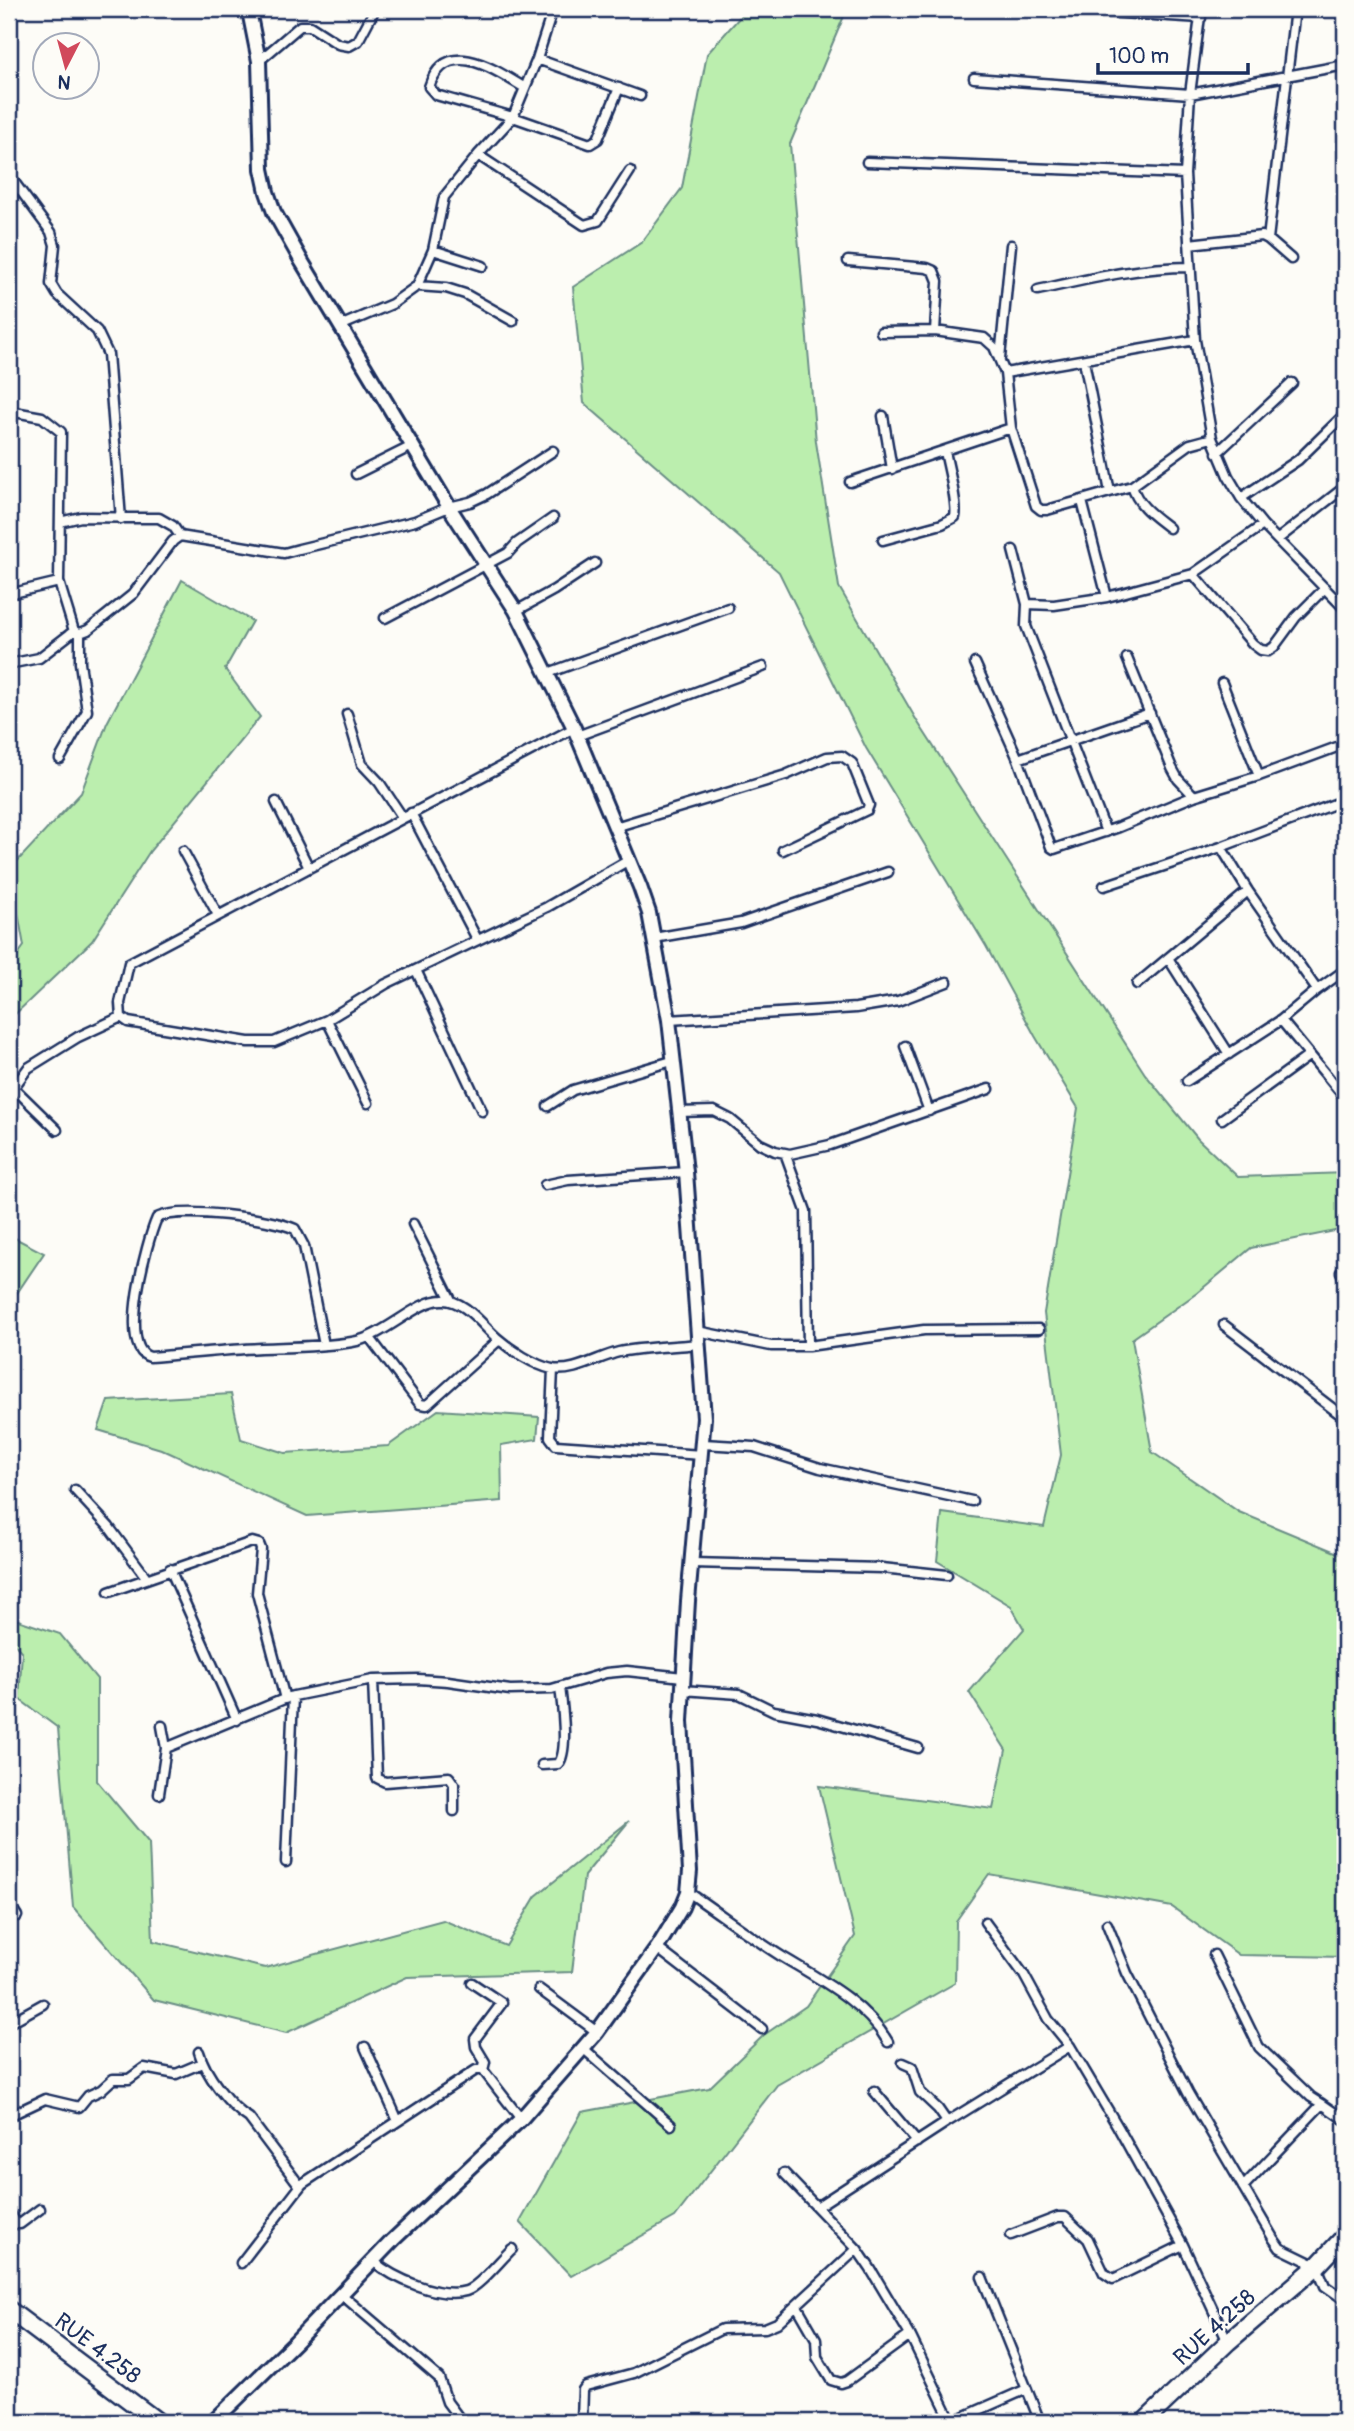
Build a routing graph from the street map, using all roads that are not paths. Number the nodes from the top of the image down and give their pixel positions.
1 (246, 9) edge
2 (375, 9) edge
3 (553, 9) edge
4 (1056, 9) edge
5 (1295, 9) edge
6 (1201, 13) edge
7 (537, 59) junction
8 (259, 61) junction
9 (1345, 65) edge
10 (974, 78) dead end
11 (1286, 78) junction
12 (524, 88) junction
13 (619, 88) junction
14 (1191, 94) junction
15 (640, 96) dead end
16 (513, 117) junction
17 (478, 155) junction
18 (867, 162) dead end
19 (630, 172) dead end
20 (1185, 174) junction
21 (9, 175) edge
22 (1268, 239) junction
23 (1189, 244) junction
24 (1011, 245) dead end
25 (433, 250) junction
26 (1291, 259) dead end
27 (848, 261) dead end
28 (483, 266) dead end
29 (1190, 267) junction
30 (417, 286) junction
31 (1038, 290) dead end
32 (513, 321) dead end
33 (340, 326) junction
34 (935, 331) junction
35 (881, 332) dead end
36 (1195, 340) junction
37 (1000, 358) junction
38 (1084, 360) junction
39 (1005, 373) junction
40 (1292, 383) dead end
41 (9, 411) edge
42 (1345, 414) edge
43 (883, 416) dead end
44 (1011, 428) junction
45 (1212, 438) junction
46 (412, 446) junction
47 (553, 451) dead end
48 (945, 451) junction
49 (1217, 453) junction
50 (891, 469) junction
51 (356, 474) dead end
52 (850, 482) dead end
53 (1132, 486) junction
54 (1345, 488) edge
55 (1110, 492) junction
56 (1241, 498) junction
57 (1082, 500) junction
58 (449, 507) junction
59 (553, 518) dead end
60 (121, 519) junction
61 (60, 522) junction
62 (1263, 525) junction
63 (1169, 528) dead end
64 (180, 537) junction
65 (1278, 539) junction
66 (883, 540) dead end
67 (1013, 550) dead end
68 (595, 563) dead end
69 (485, 564) junction
70 (1193, 574) junction
71 (60, 582) junction
72 (1325, 588) junction
73 (9, 594) edge
74 (1107, 597) junction
75 (1027, 604) junction
76 (728, 608) dead end
77 (1345, 609) edge
78 (516, 611) junction
79 (385, 618) dead end
80 (77, 631) junction
81 (1127, 658) dead end
82 (975, 663) dead end
83 (9, 664) edge
84 (763, 667) dead end
85 (548, 673) junction
86 (1222, 683) dead end
87 (1150, 713) junction
88 (347, 714) dead end
89 (575, 732) junction
90 (1070, 743) junction
91 (1345, 744) edge
92 (60, 759) dead end
93 (1018, 759) junction
94 (1259, 776) junction
95 (1194, 796) junction
96 (1345, 800) edge
97 (276, 802) dead end
98 (407, 815) junction
99 (615, 827) junction
100 (1106, 832) junction
101 (1221, 847) junction
102 (783, 850) dead end
103 (183, 851) dead end
104 (629, 860) junction
105 (309, 868) junction
106 (888, 873) dead end
107 (1104, 886) dead end
108 (1248, 891) junction
109 (218, 915) junction
110 (654, 938) junction
111 (477, 939) junction
112 (1168, 958) junction
113 (416, 970) junction
114 (1345, 970) edge
115 (947, 982) dead end
116 (1138, 985) dead end
117 (1317, 990) junction
118 (121, 1017) junction
119 (327, 1020) junction
120 (669, 1020) junction
121 (1281, 1020) junction
122 (905, 1046) dead end
123 (1229, 1054) junction
124 (1310, 1055) junction
125 (673, 1061) junction
126 (1186, 1081) dead end
127 (989, 1089) dead end
128 (11, 1091) edge
129 (1341, 1093) dead end
130 (368, 1103) dead end
131 (548, 1106) dead end
132 (482, 1111) dead end
133 (929, 1111) junction
134 (679, 1112) junction
135 (1223, 1119) dead end
136 (57, 1130) dead end
137 (785, 1153) junction
138 (686, 1172) junction
139 (545, 1185) dead end
140 (413, 1224) dead end
141 (1340, 1272) dead end
142 (1345, 1280) edge
143 (451, 1300) junction
144 (1224, 1325) dead end
145 (1040, 1329) dead end
146 (370, 1338) junction
147 (698, 1338) junction
148 (499, 1340) junction
149 (324, 1345) junction
150 (808, 1346) junction
151 (553, 1369) junction
152 (1345, 1418) edge
153 (703, 1450) junction
154 (75, 1490) dead end
155 (972, 1501) dead end
156 (692, 1563) junction
157 (170, 1569) junction
158 (947, 1575) dead end
159 (146, 1577) junction
160 (109, 1592) dead end
161 (373, 1680) junction
162 (682, 1684) junction
163 (560, 1687) junction
164 (289, 1697) junction
165 (237, 1720) junction
166 (162, 1726) dead end
167 (166, 1748) junction
168 (918, 1748) dead end
169 (542, 1765) dead end
170 (159, 1794) dead end
171 (454, 1811) dead end
172 (286, 1862) dead end
173 (688, 1892) junction
174 (9, 1903) edge
175 (17, 1916) dead end
176 (985, 1922) dead end
177 (1107, 1924) dead end
178 (657, 1948) junction
179 (1214, 1955) dead end
180 (472, 1983) dead end
181 (539, 1989) dead end
182 (43, 2004) dead end
183 (9, 2023) edge
184 (762, 2029) dead end
185 (597, 2032) junction
186 (888, 2042) dead end
187 (1070, 2046) junction
188 (365, 2047) dead end
189 (584, 2049) junction
190 (199, 2052) dead end
191 (202, 2063) junction
192 (903, 2063) dead end
193 (483, 2070) junction
194 (874, 2091) dead end
195 (1322, 2104) junction
196 (9, 2116) edge
197 (522, 2119) junction
198 (1345, 2119) edge
199 (398, 2121) junction
200 (947, 2122) junction
201 (671, 2125) dead end
202 (917, 2142) junction
203 (784, 2173) dead end
204 (300, 2186) junction
205 (1242, 2187) junction
206 (818, 2206) junction
207 (40, 2209) dead end
208 (9, 2212) edge
209 (1011, 2235) dead end
210 (1345, 2236) edge
211 (1183, 2245) junction
212 (512, 2249) dead end
213 (857, 2249) junction
214 (373, 2261) junction
215 (241, 2263) dead end
216 (1317, 2266) junction
217 (982, 2277) dead end
218 (341, 2294) junction
219 (1345, 2300) edge
220 (797, 2306) junction
221 (9, 2310) edge
222 (910, 2334) junction
223 (1228, 2342) junction
224 (1027, 2389) junction
225 (158, 2422) edge
226 (213, 2422) edge
227 (462, 2422) edge
228 (582, 2422) edge
229 (952, 2422) edge
230 (1040, 2422) edge
231 (1144, 2422) edge

1 - 8 street
2 - 8 street
3 - 7 street
4 - 6 street
5 - 11 street
6 - 14 street
7 - 12 street
7 - 13 street
8 - 33 street
9 - 11 street
10 - 14 street
11 - 14 street
11 - 22 street
12 - 16 street
12 - 16 street
13 - 15 street
13 - 16 street
14 - 20 street
16 - 17 street
17 - 19 street
17 - 25 street
18 - 20 street
20 - 23 street
21 - 60 street
22 - 23 street
22 - 26 street
23 - 29 street
24 - 37 street
25 - 28 street
25 - 30 street
27 - 34 street
29 - 31 street
29 - 36 street
30 - 32 street
30 - 33 street
33 - 46 street
34 - 35 street
34 - 37 street
36 - 38 street
36 - 45 street
37 - 39 street
38 - 39 street
38 - 55 street
39 - 44 street
40 - 49 street
41 - 61 street
42 - 56 street
43 - 50 street
44 - 48 street
44 - 57 street
45 - 49 street
45 - 53 street
46 - 51 street
46 - 58 street
47 - 58 street
48 - 50 street
48 - 66 street
49 - 56 street
50 - 52 street
53 - 55 street
53 - 63 street
54 - 65 street
55 - 57 street
56 - 62 street
57 - 74 street
58 - 64 street
58 - 69 street
59 - 69 street
60 - 61 street
60 - 64 street
61 - 71 street
62 - 65 street
62 - 70 street
64 - 80 street
65 - 72 street
67 - 75 street
68 - 78 street
69 - 78 street
69 - 79 street
70 - 72 street
70 - 74 street
71 - 73 street
71 - 80 street
72 - 77 street
74 - 75 street
75 - 90 street
76 - 85 street
78 - 85 street
80 - 83 street
80 - 92 street
81 - 87 street
82 - 93 street
84 - 89 street
85 - 89 street
86 - 94 street
87 - 90 street
87 - 95 street
88 - 98 street
89 - 98 street
89 - 99 street
90 - 93 street
90 - 100 street
91 - 94 street
93 - 100 street
94 - 95 street
95 - 100 street
96 - 101 street
97 - 105 street
98 - 105 street
98 - 111 street
99 - 102 street
99 - 104 street
101 - 107 street
101 - 108 street
103 - 109 street
104 - 110 street
104 - 111 street
105 - 109 street
106 - 110 street
108 - 112 street
108 - 117 street
109 - 118 street
110 - 120 street
111 - 113 street
112 - 116 street
112 - 123 street
113 - 119 street
113 - 132 street
114 - 117 street
115 - 120 street
117 - 121 street
118 - 119 street
118 - 128 street
119 - 130 street
120 - 125 street
121 - 123 street
121 - 124 street
122 - 133 street
123 - 126 street
124 - 129 street
124 - 135 street
125 - 131 street
125 - 134 street
127 - 133 street
128 - 136 street
133 - 137 street
134 - 137 street
134 - 138 street
137 - 150 street
138 - 139 street
138 - 147 street
140 - 143 street
141 - 142 street
143 - 146 street
143 - 148 street
144 - 152 street
145 - 150 street
146 - 148 street
146 - 149 street
147 - 150 street
147 - 151 street
147 - 153 street
148 - 151 street
149 - 149 street
151 - 153 street
153 - 155 street
153 - 156 street
154 - 159 street
156 - 158 street
156 - 162 street
157 - 159 street
157 - 164 street
157 - 165 street
159 - 160 street
161 - 163 street
161 - 164 street
161 - 171 street
162 - 163 street
162 - 168 street
162 - 173 street
163 - 169 street
164 - 165 street
164 - 172 street
165 - 167 street
166 - 167 street
167 - 170 street
173 - 178 street
173 - 186 street
174 - 175 street
176 - 187 street
177 - 205 street
178 - 184 street
178 - 185 street
179 - 195 street
180 - 193 street
181 - 185 street
182 - 183 street
185 - 189 street
187 - 200 street
187 - 211 street
188 - 199 street
189 - 197 street
189 - 201 street
190 - 191 street
191 - 196 street
191 - 204 street
192 - 200 street
193 - 197 street
193 - 199 street
194 - 202 street
195 - 198 street
195 - 205 street
197 - 214 street
199 - 204 street
200 - 202 street
202 - 206 street
203 - 206 street
204 - 215 street
205 - 216 street
206 - 213 street
207 - 208 street
209 - 211 street
210 - 216 highway, RUE 4.258
211 - 223 street
212 - 214 street
213 - 220 street
213 - 222 street
214 - 218 street
216 - 219 street
216 - 223 highway, RUE 4.258
217 - 224 street
218 - 226 street
218 - 227 street
220 - 222 street
220 - 228 street
221 - 225 highway, RUE 4.258
222 - 229 street
223 - 231 highway, RUE 4.258
224 - 229 street
224 - 230 street

